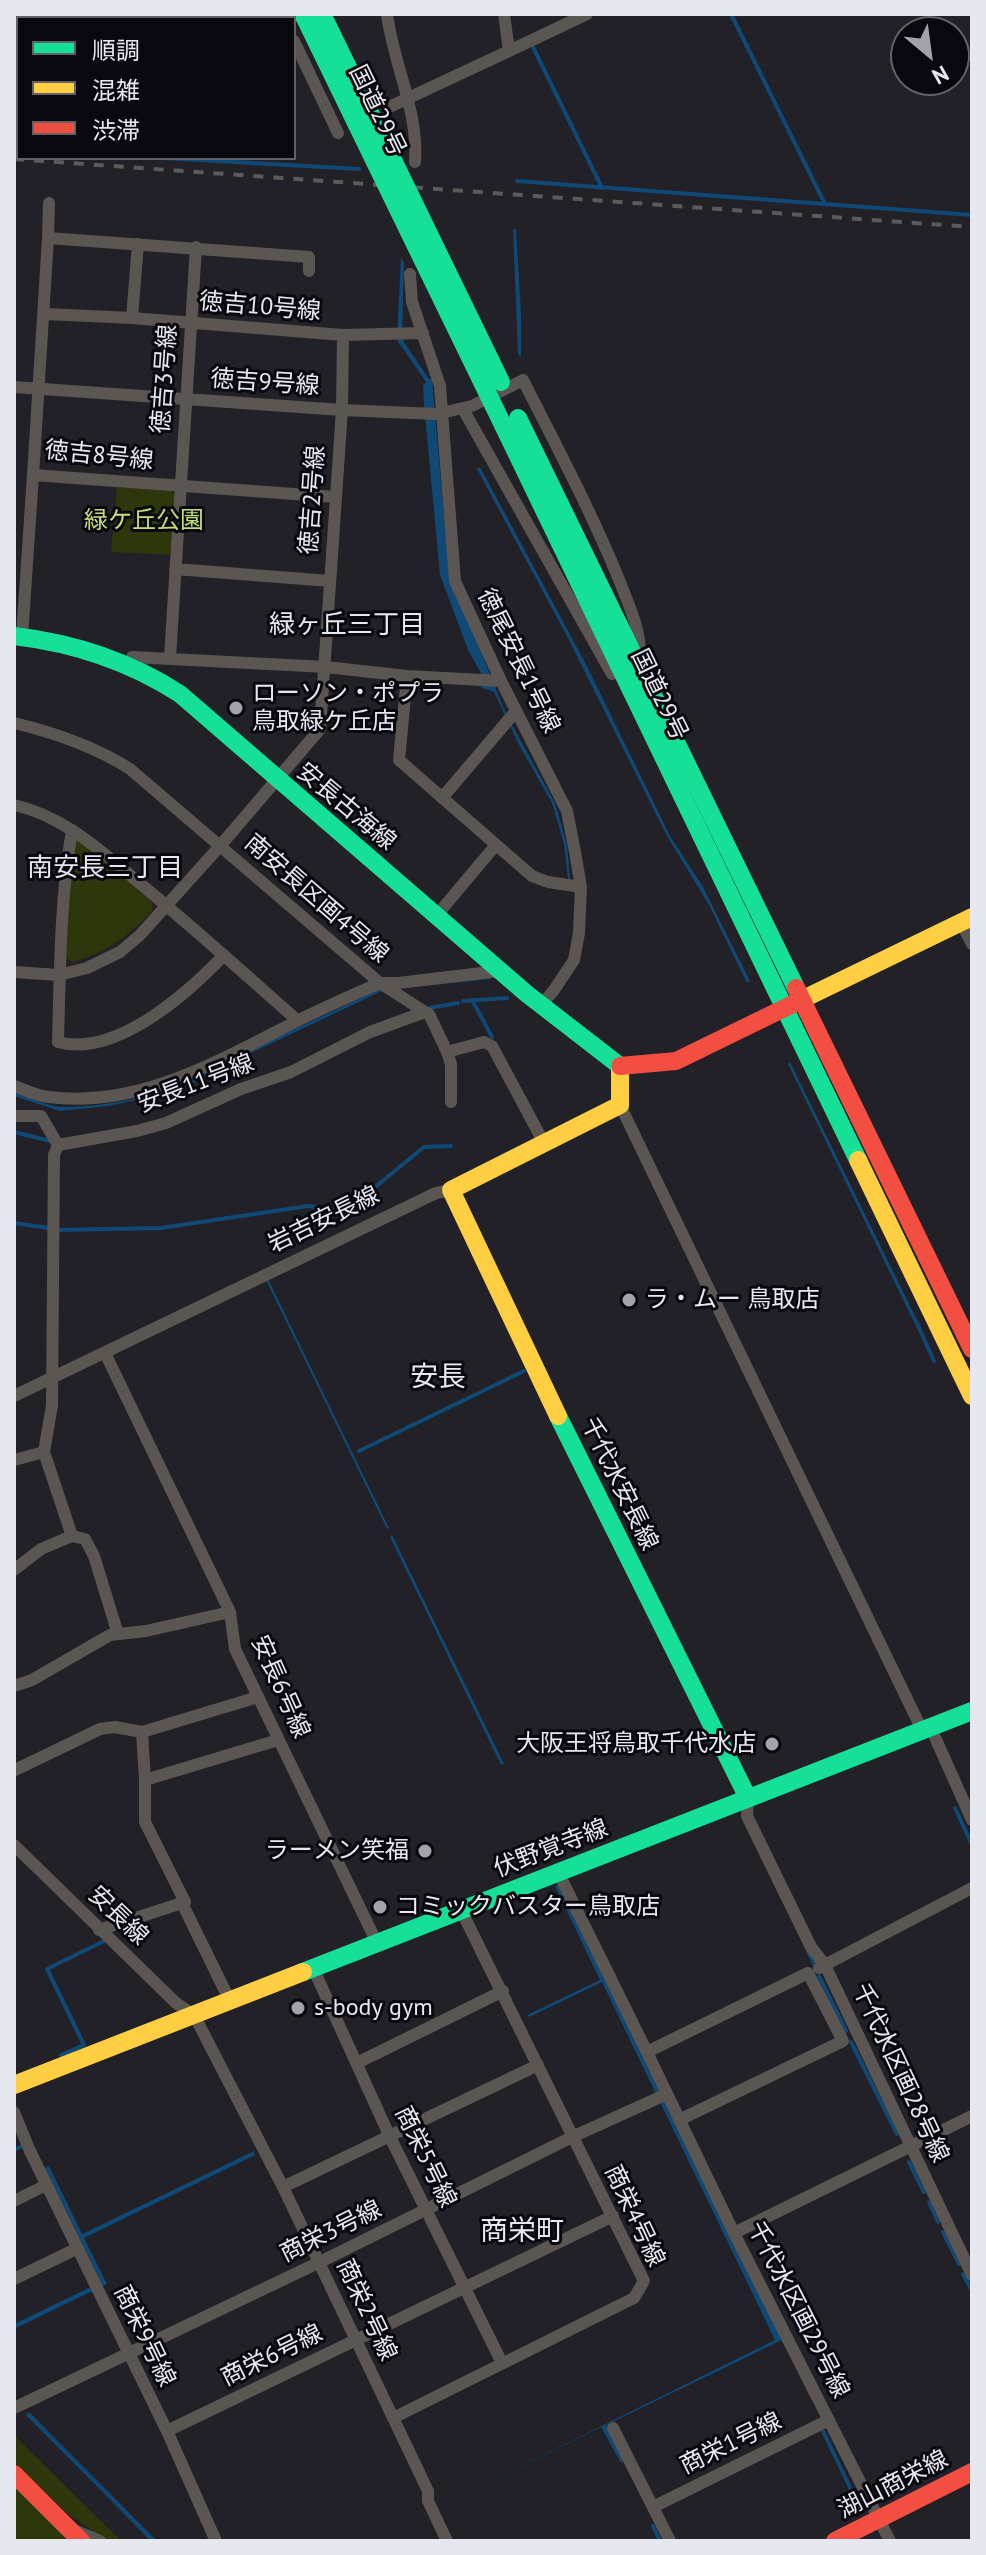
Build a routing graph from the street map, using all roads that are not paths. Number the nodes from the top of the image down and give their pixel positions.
1 (303, 14) edge
2 (322, 14) edge
3 (387, 14) edge
4 (504, 14) edge
5 (587, 14) edge
6 (296, 45) edge
7 (509, 51) junction
8 (408, 100) junction
9 (387, 108) dead end
10 (338, 133) dead end
11 (415, 162) dead end
12 (49, 203) dead end
13 (48, 238) junction
14 (138, 244) junction
15 (196, 247) junction
16 (309, 271) dead end
17 (410, 274) dead end
18 (45, 314) junction
19 (132, 318) junction
20 (190, 323) junction
21 (423, 333) junction
22 (343, 335) junction
23 (14, 387) edge
24 (39, 389) junction
25 (186, 399) junction
26 (463, 409) junction
27 (342, 410) junction
28 (439, 414) junction
29 (511, 421) junction
30 (33, 475) junction
31 (179, 486) junction
32 (335, 497) junction
33 (175, 569) junction
34 (330, 581) junction
35 (18, 637) edge
36 (132, 657) dead end
37 (167, 657) junction
38 (639, 665) junction
39 (326, 667) junction
40 (162, 673) dead end
41 (407, 676) junction
42 (501, 681) junction
43 (516, 711) junction
44 (642, 715) junction
45 (14, 723) edge
46 (276, 780) junction
47 (442, 798) junction
48 (14, 805) edge
49 (72, 830) junction
50 (220, 846) junction
51 (495, 846) junction
52 (581, 887) junction
53 (165, 905) junction
54 (437, 915) junction
55 (966, 920) edge
56 (972, 944) edge
57 (224, 955) junction
58 (499, 971) junction
59 (14, 972) edge
60 (59, 975) junction
61 (380, 983) junction
62 (802, 1000) junction
63 (541, 1005) junction
64 (784, 1008) junction
65 (425, 1012) junction
66 (297, 1020) junction
67 (447, 1052) junction
68 (620, 1066) junction
69 (14, 1086) edge
70 (46, 1097) junction
71 (451, 1102) dead end
72 (620, 1105) junction
73 (14, 1116) edge
74 (41, 1116) junction
75 (544, 1143) junction
76 (58, 1145) junction
77 (451, 1190) junction
78 (972, 1349) edge
79 (105, 1353) junction
80 (52, 1380) junction
81 (14, 1396) edge
82 (972, 1396) edge
83 (44, 1452) junction
84 (14, 1460) edge
85 (72, 1536) junction
86 (14, 1570) edge
87 (230, 1612) junction
88 (118, 1634) junction
89 (14, 1686) edge
90 (258, 1697) junction
91 (972, 1711) edge
92 (926, 1728) junction
93 (142, 1732) junction
94 (278, 1740) junction
95 (14, 1769) edge
96 (145, 1780) junction
97 (748, 1798) junction
98 (972, 1820) edge
99 (14, 1845) edge
100 (558, 1872) junction
101 (972, 1888) edge
102 (182, 1903) junction
103 (461, 1910) junction
104 (99, 1930) junction
105 (377, 1943) junction
106 (825, 1965) junction
107 (313, 1968) junction
108 (808, 1973) junction
109 (503, 1991) junction
110 (230, 2001) junction
111 (194, 2015) junction
112 (858, 2034) junction
113 (843, 2041) junction
114 (647, 2052) junction
115 (357, 2063) junction
116 (538, 2065) junction
117 (14, 2085) edge
118 (667, 2094) junction
119 (14, 2112) edge
120 (972, 2116) edge
121 (679, 2120) junction
122 (390, 2137) junction
123 (572, 2137) junction
124 (911, 2146) junction
125 (46, 2185) junction
126 (283, 2187) junction
127 (14, 2201) edge
128 (426, 2209) junction
129 (613, 2216) junction
130 (734, 2233) junction
131 (76, 2249) junction
132 (320, 2262) junction
133 (972, 2275) edge
134 (14, 2279) edge
135 (464, 2288) junction
136 (355, 2340) junction
137 (129, 2353) junction
138 (502, 2363) junction
139 (14, 2408) edge
140 (393, 2418) junction
141 (829, 2420) junction
142 (613, 2428) dead end
143 (167, 2431) junction
144 (972, 2472) edge
145 (14, 2474) edge
146 (653, 2507) junction
147 (880, 2519) junction
148 (74, 2534) edge
149 (100, 2541) edge
150 (216, 2541) edge
151 (447, 2541) edge
152 (670, 2541) edge
153 (835, 2541) edge
154 (890, 2541) edge

1 - 29 main road, 国道29号, bridge
2 - 29 main road, 国道29号, bridge
3 - 8 street
4 - 7 street
5 - 7 street
6 - 10 street
7 - 8 street
8 - 9 street
8 - 11 street
12 - 13 street, 徳吉8号線
13 - 14 street
13 - 18 street, 徳吉8号線
14 - 15 street
14 - 19 street
15 - 16 street
15 - 20 street, 徳吉3号線
17 - 21 street, 徳尾安長1号線
18 - 19 street, 徳吉10号線
18 - 24 street, 徳吉8号線
19 - 20 street, 徳吉10号線
20 - 22 street, 徳吉10号線
20 - 25 street, 徳吉3号線
21 - 22 street, 徳吉10号線
21 - 28 street, 徳尾安長1号線
22 - 27 street, 徳吉2号線
23 - 24 street, 徳吉9号線
24 - 25 street, 徳吉9号線
24 - 30 street, 徳吉8号線
25 - 27 street, 徳吉9号線
25 - 31 street, 徳吉3号線
26 - 28 street, 徳吉9号線
26 - 38 street, 徳吉9号線
26 - 44 street
27 - 28 street, 徳吉9号線
27 - 32 street, 徳吉2号線
28 - 42 street, 徳尾安長1号線
29 - 38 main road, 国道29号
29 - 44 main road, 国道29号
30 - 31 street, 徳吉8号線
30 - 35 street
31 - 32 street, 徳吉8号線
31 - 33 street, 徳吉3号線
32 - 34 street, 徳吉2号線
33 - 34 street
33 - 37 street, 徳吉3号線
34 - 39 street, 徳吉2号線
35 - 46 main road, 安長古海線
36 - 37 street
37 - 39 street
37 - 40 street, 徳吉3号線
38 - 62 main road, 国道29号
39 - 41 street
39 - 46 street, 徳吉2号線
41 - 42 street
41 - 47 street
42 - 43 street, 徳尾安長1号線
43 - 47 street
43 - 52 street, 徳尾安長1号線
44 - 64 main road, 国道29号
45 - 50 street, 南安長区画4号線
46 - 50 street, 徳吉2号線
46 - 54 main road, 安長古海線
47 - 51 street
48 - 49 street
49 - 53 street
49 - 60 street
50 - 53 street, 徳吉2号線
50 - 61 street, 南安長区画4号線
51 - 52 street
51 - 54 street
52 - 63 street, 徳尾安長1号線
53 - 57 street
53 - 60 street, 徳吉2号線
54 - 58 main road, 安長古海線
55 - 56 street
55 - 62 main road
57 - 60 street
57 - 66 street
58 - 61 street
58 - 63 main road, 安長古海線
59 - 60 street
61 - 65 street
61 - 66 street, 南安長区画4号線
62 - 64 main road
62 - 78 main road, 国道29号
63 - 68 main road, 安長古海線
64 - 68 main road
64 - 82 main road, 国道29号
65 - 67 street
65 - 76 street, 安長11号線
66 - 70 street, 南安長区画4号線
67 - 71 street
67 - 75 street
68 - 72 main road
69 - 70 street, 南安長区画4号線
70 - 74 street
72 - 75 main road, 岩吉安長線
72 - 92 street
73 - 74 street
74 - 76 street
75 - 77 main road, 岩吉安長線
76 - 80 street
77 - 79 street, 岩吉安長線
77 - 97 main road, 千代水安長線
79 - 80 street, 岩吉安長線
79 - 87 street
80 - 81 street, 岩吉安長線
80 - 83 street
83 - 84 street
83 - 85 street
85 - 86 street
85 - 88 street
87 - 88 street, 安長6号線
87 - 90 street, 安長6号線
88 - 89 street, 安長6号線
90 - 93 street
90 - 94 street, 安長6号線
91 - 92 main road, 伏野覚寺線
92 - 97 main road, 伏野覚寺線
92 - 98 street
93 - 95 street
93 - 96 street
94 - 96 street
94 - 105 street, 安長6号線
96 - 102 street
97 - 100 main road, 伏野覚寺線
97 - 106 street, 千代水区画28号線
99 - 104 street, 安長線
100 - 103 main road, 伏野覚寺線
100 - 114 street, 千代水区画29号線
101 - 106 street
102 - 104 street
102 - 110 street
103 - 105 main road, 伏野覚寺線
103 - 109 street, 商栄4号線
104 - 111 street, 安長線
105 - 107 main road, 伏野覚寺線
106 - 108 street
106 - 112 street, 千代水区画28号線
107 - 110 main road, 伏野覚寺線
107 - 115 street, 商栄5号線
108 - 113 street
108 - 114 street
109 - 115 street
109 - 116 street, 商栄4号線
110 - 111 main road, 伏野覚寺線
111 - 117 main road, 伏野覚寺線
111 - 126 street, 商栄2号線
112 - 113 street
112 - 124 street, 千代水区画28号線
113 - 121 street
114 - 118 street, 千代水区画29号線
115 - 122 street, 商栄5号線
116 - 122 street
116 - 123 street, 商栄4号線
118 - 121 street, 千代水区画29号線
118 - 123 street, 商栄3号線
119 - 125 street, 商栄9号線
120 - 124 street
121 - 130 street, 千代水区画29号線
122 - 126 street
122 - 128 street, 商栄5号線
123 - 128 street, 商栄3号線
123 - 129 street, 商栄4号線
124 - 130 street
124 - 133 street, 千代水区画28号線
125 - 127 street
125 - 131 street, 商栄9号線
126 - 132 street, 商栄2号線
128 - 132 street, 商栄3号線
128 - 135 street, 商栄5号線
129 - 135 street, 商栄6号線
129 - 138 street, 商栄4号線
130 - 141 street, 千代水区画29号線
131 - 134 street
131 - 137 street, 商栄9号線
132 - 136 street, 商栄2号線
132 - 137 street, 商栄3号線
135 - 136 street, 商栄6号線
135 - 138 street, 商栄5号線
136 - 140 street, 商栄2号線
136 - 143 street, 商栄6号線
137 - 139 street, 商栄3号線
137 - 143 street, 商栄9号線
138 - 140 street, 商栄4号線
140 - 151 street, 商栄2号線
141 - 146 street, 商栄1号線
141 - 147 street, 千代水区画29号線
142 - 146 street
143 - 150 street, 商栄9号線
144 - 147 main road, 湖山商栄線
145 - 148 main road
146 - 152 street
147 - 153 main road, 湖山商栄線
147 - 154 street, 千代水区画29号線
148 - 149 street

